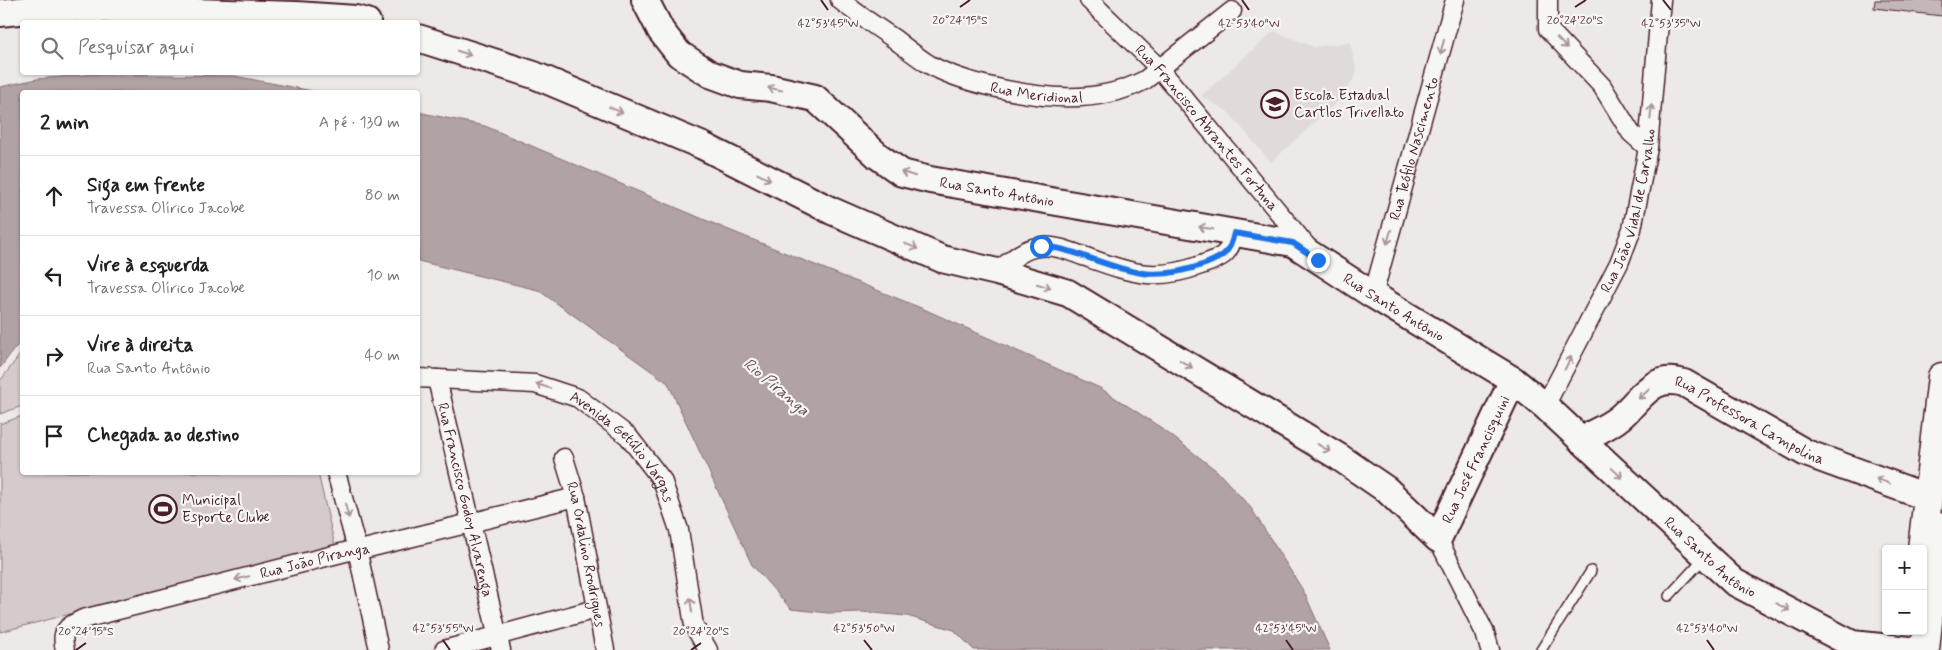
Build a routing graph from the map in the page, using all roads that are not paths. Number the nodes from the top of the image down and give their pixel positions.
1 (645, 0) edge
2 (840, 0) edge
3 (1089, 0) edge
4 (1455, 0) edge
5 (1548, 0) edge
6 (1661, 0) edge
7 (1232, 11) dead end
8 (0, 13) edge
9 (360, 20) edge
10 (420, 39) edge
11 (1159, 68) junction
12 (1648, 148) junction
13 (1234, 233) junction
14 (1318, 260) junction
15 (997, 272) junction
16 (1373, 295) junction
17 (1942, 377) edge
18 (420, 378) edge
19 (437, 379) junction
20 (1513, 380) junction
21 (1545, 406) junction
22 (1581, 440) junction
23 (564, 458) dead end
24 (337, 475) edge
25 (1936, 496) edge
26 (576, 497) junction
27 (471, 523) junction
28 (1438, 539) junction
29 (1923, 545) edge
30 (357, 549) junction
31 (1706, 556) junction
32 (1591, 571) dead end
33 (1669, 596) dead end
34 (596, 609) junction
35 (1911, 635) edge
36 (499, 643) edge
37 (64, 644) edge
38 (379, 650) edge
39 (444, 650) edge
40 (605, 650) edge
41 (708, 650) edge
42 (1490, 650) edge
43 (1541, 650) edge
44 (1909, 650) edge
45 (1925, 650) edge

13 -> 1 main road, Rua Santo Antônio
2 - 11 street, Rua Meridional
3 - 11 street, Rua Francisco Abrantes Fortuna
4 -> 16 street, Rua Teófilo Nascimento
5 -> 12 street
12 -> 6 street, Rua João Vidal de Carvalho
7 - 11 street, Rua Meridional
8 - 9 main road
10 -> 15 main road
11 - 14 street, Rua Francisco Abrantes Fortuna
21 -> 12 street, Rua João Vidal de Carvalho
13 - 14 main road, Rua Santo Antônio
13 - 15 street
14 - 16 main road, Rua Santo Antônio
15 -> 28 main road
16 - 20 main road, Rua Santo Antônio
17 - 25 main road
18 - 19 street, Avenida Getúlio Vargas
19 - 27 street, Rua Francisco Godoy Alvarenga
41 -> 19 street, Avenida Getúlio Vargas
20 - 21 main road, Rua Santo Antônio
20 - 28 main road, Rua José Francisquini
21 - 22 main road, Rua Santo Antônio
25 -> 22 main road, Rua Professora Campolina
22 -> 31 main road, Rua Santo Antônio
23 - 26 street, Rua Ordalino Rrodrigues
24 -> 30 street
25 - 29 main road
25 - 45 main road
26 - 27 street, Rua João Piranga
26 - 34 street, Rua Ordalino Rrodrigues
27 - 30 street, Rua João Piranga
27 - 36 street, Rua Francisco Godoy Alvarenga
28 - 42 street
30 -> 37 street, Rua João Piranga
30 - 38 street
31 - 33 lane
31 -> 44 main road, Rua Santo Antônio
32 - 43 lane
34 - 36 street
34 - 40 street, Rua Ordalino Rrodrigues
35 - 44 main road
36 - 39 street

